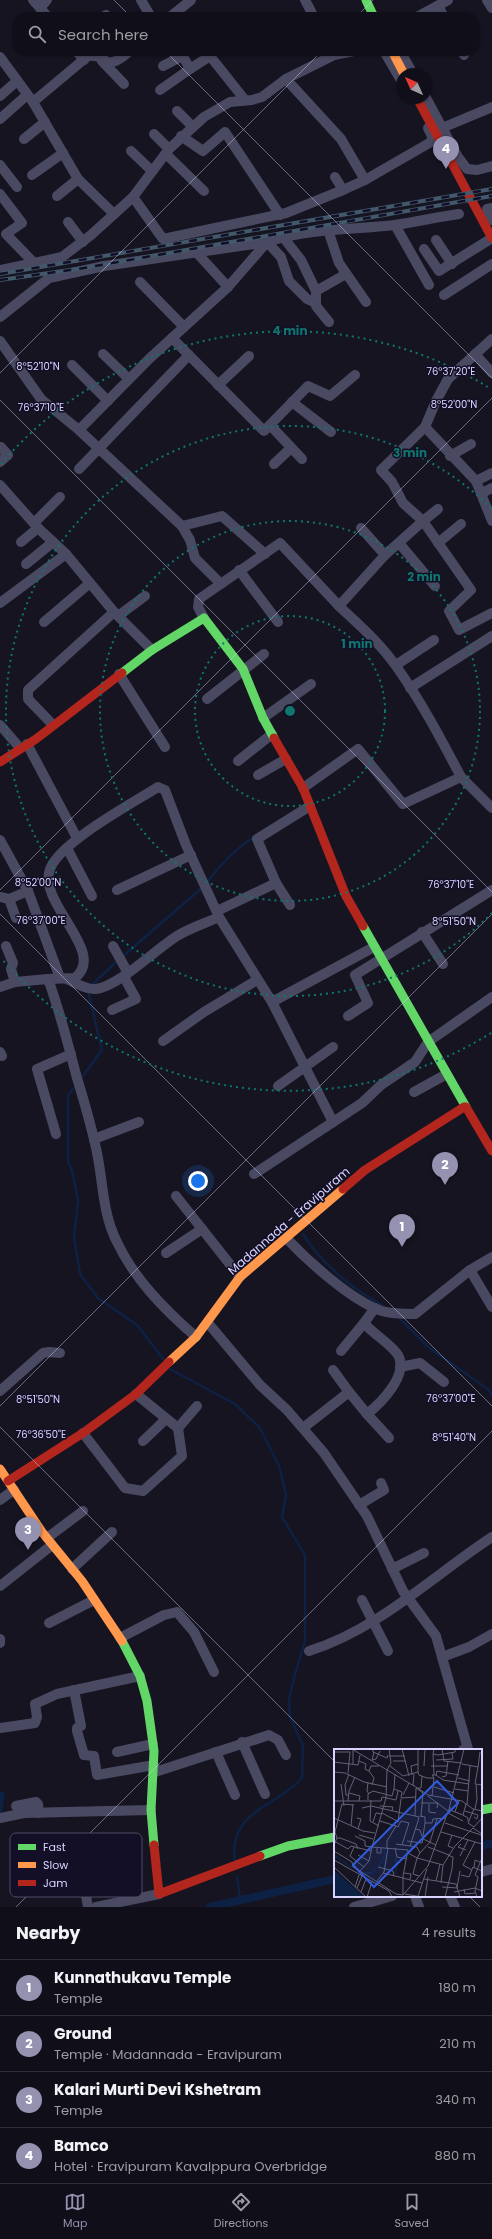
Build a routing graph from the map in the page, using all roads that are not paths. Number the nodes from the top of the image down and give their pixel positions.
1 (47, 0) edge
2 (141, 0) edge
3 (190, 0) edge
4 (305, 0) edge
5 (366, 0) edge
6 (448, 0) edge
7 (488, 0) edge
8 (36, 4) edge
9 (438, 6) junction
10 (492, 8) edge
11 (43, 12) edge
12 (148, 12) edge
13 (176, 12) edge
14 (311, 12) edge
15 (372, 12) edge
16 (427, 12) edge
17 (441, 12) edge
18 (80, 56) edge
19 (124, 56) edge
20 (177, 56) edge
21 (183, 56) edge
22 (328, 56) edge
23 (387, 56) edge
24 (395, 56) edge
25 (403, 56) edge
26 (0, 57) edge
27 (84, 60) junction
28 (100, 60) junction
29 (163, 66) dead end
30 (401, 68) edge
31 (410, 68) edge
32 (190, 69) junction
33 (396, 72) edge
34 (286, 79) junction
35 (17, 81) junction
36 (124, 84) dead end
37 (160, 90) dead end
38 (0, 96) edge
39 (30, 98) junction
40 (245, 100) junction
41 (414, 104) edge
42 (420, 104) edge
43 (429, 104) edge
44 (492, 107) edge
45 (177, 111) dead end
46 (0, 119) edge
47 (44, 122) junction
48 (192, 126) junction
49 (442, 128) junction
50 (154, 134) dead end
51 (181, 136) junction
52 (24, 139) dead end
53 (131, 151) dead end
54 (168, 152) junction
55 (63, 153) junction
56 (0, 165) edge
57 (492, 166) edge
58 (152, 171) junction
59 (32, 175) dead end
60 (335, 177) dead end
61 (78, 179) junction
62 (365, 180) junction
63 (17, 187) dead end
64 (343, 190) junction
65 (204, 191) dead end
66 (0, 194) edge
67 (58, 196) dead end
68 (133, 197) junction
69 (492, 208) edge
70 (114, 214) junction
71 (459, 214) dead end
72 (280, 215) junction
73 (492, 220) edge
74 (68, 222) dead end
75 (395, 225) junction
76 (328, 230) junction
77 (283, 237) junction
78 (492, 238) edge
79 (436, 240) dead end
80 (83, 242) junction
81 (267, 242) junction
82 (424, 249) dead end
83 (196, 252) junction
84 (35, 264) junction
85 (452, 264) junction
86 (492, 264) edge
87 (0, 270) edge
88 (346, 274) junction
89 (140, 282) dead end
90 (429, 286) dead end
91 (228, 287) junction
92 (316, 292) junction
93 (444, 295) dead end
94 (366, 302) dead end
95 (316, 303) junction
96 (0, 317) edge
97 (329, 322) dead end
98 (184, 327) junction
99 (172, 338) junction
100 (492, 339) edge
101 (0, 341) edge
102 (103, 354) dead end
103 (475, 354) junction
104 (189, 355) junction
105 (249, 356) dead end
106 (72, 365) dead end
107 (492, 373) edge
108 (355, 375) dead end
109 (129, 379) junction
110 (218, 385) junction
111 (108, 401) junction
112 (292, 402) junction
113 (270, 425) junction
114 (425, 427) junction
115 (79, 430) junction
116 (331, 432) dead end
117 (471, 444) dead end
118 (1, 447) edge
119 (291, 448) junction
120 (100, 450) junction
121 (450, 456) junction
122 (302, 459) dead end
123 (0, 462) edge
124 (274, 464) dead end
125 (79, 470) dead end
126 (492, 473) edge
127 (476, 482) junction
128 (1, 488) edge
129 (492, 488) edge
130 (482, 493) junction
131 (60, 497) dead end
132 (438, 509) dead end
133 (423, 521) junction
134 (492, 521) edge
135 (461, 524) dead end
136 (36, 525) junction
137 (182, 526) junction
138 (361, 528) dead end
139 (21, 542) dead end
140 (53, 542) junction
141 (399, 543) junction
142 (438, 543) junction
143 (66, 554) junction
144 (265, 554) junction
145 (385, 555) junction
146 (26, 564) dead end
147 (239, 570) junction
148 (90, 583) junction
149 (221, 584) junction
150 (435, 586) dead end
151 (144, 596) dead end
152 (0, 603) edge
153 (339, 606) junction
154 (492, 613) edge
155 (116, 614) junction
156 (204, 618) junction
157 (44, 622) dead end
158 (278, 622) dead end
159 (492, 636) edge
160 (434, 640) dead end
161 (152, 650) junction
162 (264, 654) dead end
163 (396, 665) junction
164 (243, 669) junction
165 (119, 674) junction
166 (311, 684) dead end
167 (410, 688) junction
168 (207, 699) dead end
169 (263, 718) junction
170 (0, 725) edge
171 (53, 725) junction
172 (272, 734) junction
173 (23, 746) junction
174 (165, 747) dead end
175 (286, 759) junction
176 (238, 761) dead end
177 (0, 762) edge
178 (258, 775) dead end
179 (461, 777) junction
180 (303, 788) junction
181 (310, 806) junction
182 (492, 808) edge
183 (77, 838) junction
184 (0, 840) edge
185 (67, 848) junction
186 (191, 856) junction
187 (276, 883) junction
188 (117, 890) dead end
189 (492, 890) edge
190 (28, 891) junction
191 (92, 896) dead end
192 (4, 898) edge
193 (290, 905) dead end
194 (218, 914) junction
195 (16, 918) dead end
196 (422, 932) junction
197 (6, 946) dead end
198 (113, 946) dead end
199 (376, 950) junction
200 (443, 964) dead end
201 (126, 975) junction
202 (63, 978) junction
203 (48, 979) junction
204 (257, 980) junction
205 (15, 982) junction
206 (0, 987) edge
207 (492, 997) edge
208 (272, 1002) junction
209 (112, 1010) dead end
210 (348, 1016) dead end
211 (163, 1042) dead end
212 (428, 1042) junction
213 (333, 1047) dead end
214 (71, 1054) junction
215 (304, 1068) junction
216 (446, 1075) junction
217 (278, 1086) dead end
218 (414, 1092) dead end
219 (464, 1107) junction
220 (139, 1122) dead end
221 (333, 1122) junction
222 (56, 1134) dead end
223 (489, 1138) edge
224 (94, 1139) junction
225 (492, 1151) edge
226 (254, 1174) dead end
227 (176, 1196) dead end
228 (202, 1229) junction
229 (287, 1239) junction
230 (166, 1253) dead end
231 (492, 1257) edge
232 (470, 1270) junction
233 (240, 1277) junction
234 (492, 1307) edge
235 (375, 1308) junction
236 (208, 1323) junction
237 (364, 1323) junction
238 (196, 1338) junction
239 (341, 1351) dead end
240 (60, 1353) dead end
241 (400, 1367) junction
242 (333, 1370) dead end
243 (444, 1382) dead end
244 (0, 1391) edge
245 (350, 1392) junction
246 (136, 1394) junction
247 (197, 1406) dead end
248 (367, 1414) junction
249 (166, 1419) junction
250 (178, 1428) junction
251 (303, 1428) junction
252 (83, 1433) junction
253 (389, 1438) dead end
254 (143, 1441) dead end
255 (0, 1469) edge
256 (8, 1481) junction
257 (381, 1483) dead end
258 (14, 1490) junction
259 (0, 1500) edge
260 (359, 1505) junction
261 (83, 1511) dead end
262 (112, 1532) dead end
263 (492, 1537) edge
264 (50, 1541) junction
265 (424, 1552) dead end
266 (72, 1569) junction
267 (392, 1569) junction
268 (0, 1586) edge
269 (407, 1597) junction
270 (94, 1600) junction
271 (362, 1600) dead end
272 (374, 1620) junction
273 (48, 1623) dead end
274 (492, 1634) edge
275 (120, 1638) junction
276 (0, 1639) edge
277 (0, 1643) edge
278 (309, 1651) dead end
279 (388, 1651) dead end
280 (442, 1657) junction
281 (214, 1672) dead end
282 (140, 1676) junction
283 (74, 1690) junction
284 (0, 1728) edge
285 (242, 1742) junction
286 (153, 1744) junction
287 (468, 1749) edge
288 (118, 1752) dead end
289 (216, 1752) junction
290 (286, 1755) dead end
291 (154, 1769) junction
292 (264, 1794) dead end
293 (235, 1795) dead end
294 (16, 1806) dead end
295 (492, 1808) edge
296 (151, 1810) junction
297 (482, 1810) edge
298 (38, 1813) junction
299 (0, 1818) edge
300 (334, 1837) edge
301 (492, 1869) edge
302 (482, 1872) edge
303 (159, 1894) junction
304 (86, 1897) edge
305 (389, 1897) edge
306 (415, 1897) edge
307 (450, 1897) edge
308 (88, 1907) edge
309 (96, 1907) edge
310 (354, 1907) edge
311 (419, 1907) edge
312 (455, 1907) edge

1 - 8 street
2 - 12 street
3 - 13 street
4 - 14 street
5 - 15 street
6 - 9 street
7 - 10 street
8 - 11 street
9 - 16 street
9 - 17 street
18 - 27 street
19 - 28 street
20 - 29 street
21 - 32 street
22 - 34 street
23 - 33 street
24 - 30 street
25 - 31 street
26 - 35 street
27 - 28 street
27 - 39 street
28 - 36 street
32 - 37 street
32 - 40 street
34 - 40 street
34 - 62 street
35 - 38 street
35 - 39 street
39 - 46 street
39 - 47 street
40 - 48 street
41 - 62 street
42 - 78 street
43 - 49 street
44 - 49 street
45 - 48 street
47 - 52 street
47 - 55 street
48 - 51 street
49 - 57 street
50 - 54 street
51 - 54 street
51 - 72 street
53 - 58 street
54 - 58 street
54 - 65 street
55 - 59 street
55 - 61 street
56 - 63 street
58 - 68 street
60 - 64 street
61 - 67 street
61 - 70 street
62 - 64 street
64 - 72 street
66 - 84 street
68 - 70 street
68 - 72 street
69 - 73 street
70 - 80 street
71 - 75 street
74 - 80 street
75 - 76 street
75 - 90 street
76 - 77 street
76 - 88 street
77 - 81 street
77 - 92 street
78 - 85 street
79 - 85 street
80 - 84 street
81 - 83 street
81 - 91 street
81 - 95 street
82 - 85 street
83 - 91 street
83 - 96 street
84 - 87 street
86 - 93 street
88 - 92 street
88 - 94 street
89 - 98 street
91 - 98 street
92 - 95 street
95 - 97 street
98 - 99 street
99 - 104 street
99 - 109 street
100 - 103 street
101 - 115 street
102 - 109 street
103 - 107 street
103 - 114 street
104 - 110 street
104 - 120 street
105 - 110 street
106 - 111 street
108 - 112 street
109 - 111 street
110 - 113 street
111 - 115 street
112 - 113 street
112 - 116 street
113 - 119 street
114 - 121 street
114 - 133 street
115 - 120 street
117 - 121 street
118 - 123 street
119 - 122 street
119 - 124 street
120 - 125 street
120 - 137 street
121 - 127 street
126 - 127 street
127 - 130 street
128 - 136 street
129 - 130 street
130 - 134 street
131 - 136 street
132 - 133 street
133 - 141 street
133 - 142 street
135 - 142 street
136 - 139 street
136 - 140 street
137 - 144 street
137 - 149 street
138 - 145 street
140 - 143 street
140 - 146 street
141 - 145 street
141 - 150 street
142 - 154 street
143 - 148 street
143 - 152 street
144 - 147 street
144 - 153 street
145 - 153 street
147 - 149 street
147 - 158 street
148 - 155 street
148 - 157 street
149 - 156 street
151 - 155 street
153 - 163 street
155 - 161 street
155 - 171 street
156 - 161 street
156 - 164 street
159 - 167 street
160 - 163 street
161 - 165 street
162 - 164 street
163 - 167 street
164 - 168 street
164 - 169 street
165 - 171 street
165 - 174 street
166 - 169 street
167 - 179 street
169 - 172 street
170 - 173 street
171 - 173 street
172 - 175 street
172 - 176 street
173 - 177 street
173 - 183 street
175 - 178 street
175 - 180 street
179 - 180 street
179 - 182 street
180 - 181 street
181 - 187 street
181 - 199 street
183 - 185 street
183 - 186 street
184 - 190 street
185 - 191 street
185 - 202 street
186 - 188 street
186 - 194 street
187 - 193 street
187 - 194 street
189 - 196 street
190 - 192 street
190 - 202 street
192 - 195 street
194 - 201 street
194 - 204 street
196 - 200 street
196 - 210 street
197 - 205 street
198 - 201 street
199 - 208 street
199 - 212 street
201 - 202 street
201 - 209 street
202 - 203 street
203 - 205 street
203 - 214 street
204 - 208 street
204 - 211 street
205 - 206 street
207 - 212 street
208 - 215 street
212 - 216 street
212 - 221 street
213 - 215 street
214 - 222 street
214 - 224 street
215 - 217 street
215 - 221 street
216 - 218 street
216 - 219 street
219 - 223 street
219 - 229 street, Madannada - Eravipuram
220 - 224 street
221 - 226 street
223 - 225 street
224 - 238 street
227 - 228 street
228 - 230 street
228 - 233 street
229 - 233 street, Madannada - Eravipuram
229 - 235 street
231 - 232 street
232 - 234 street
232 - 235 street
233 - 236 street, Madannada - Eravipuram
235 - 237 street
236 - 238 street, Madannada - Eravipuram
236 - 251 street
237 - 239 street
237 - 241 street
238 - 246 street, Madannada - Eravipuram
240 - 244 street
241 - 243 street
241 - 248 street
242 - 245 street
245 - 248 street
245 - 251 street
246 - 249 street
246 - 252 street, Madannada - Eravipuram
247 - 250 street
248 - 253 street
249 - 250 street
249 - 254 street
250 - 252 street
251 - 260 street
252 - 256 street, Madannada - Eravipuram
255 - 256 street
256 - 258 street
257 - 260 street
258 - 259 street
258 - 264 street
260 - 267 street
261 - 264 street
262 - 266 street
263 - 269 street
264 - 266 street
264 - 268 street
265 - 267 street
266 - 270 street
267 - 269 street
269 - 272 street
269 - 280 street
270 - 273 street
270 - 275 street
271 - 272 street
272 - 278 street
272 - 279 street
274 - 280 street
275 - 281 street
275 - 282 street
276 - 277 street
280 - 287 street
282 - 283 street
282 - 286 street
283 - 284 street
283 - 291 street
285 - 289 street
285 - 290 street
285 - 292 street
286 - 288 street
286 - 291 street
289 - 291 street
289 - 293 street
291 - 296 street
294 - 298 street
295 - 297 street
296 - 298 street
296 - 303 street
298 - 299 street
300 - 303 street
301 - 302 street
303 - 309 street
304 - 308 street
305 - 310 street
306 - 311 street
307 - 312 street

